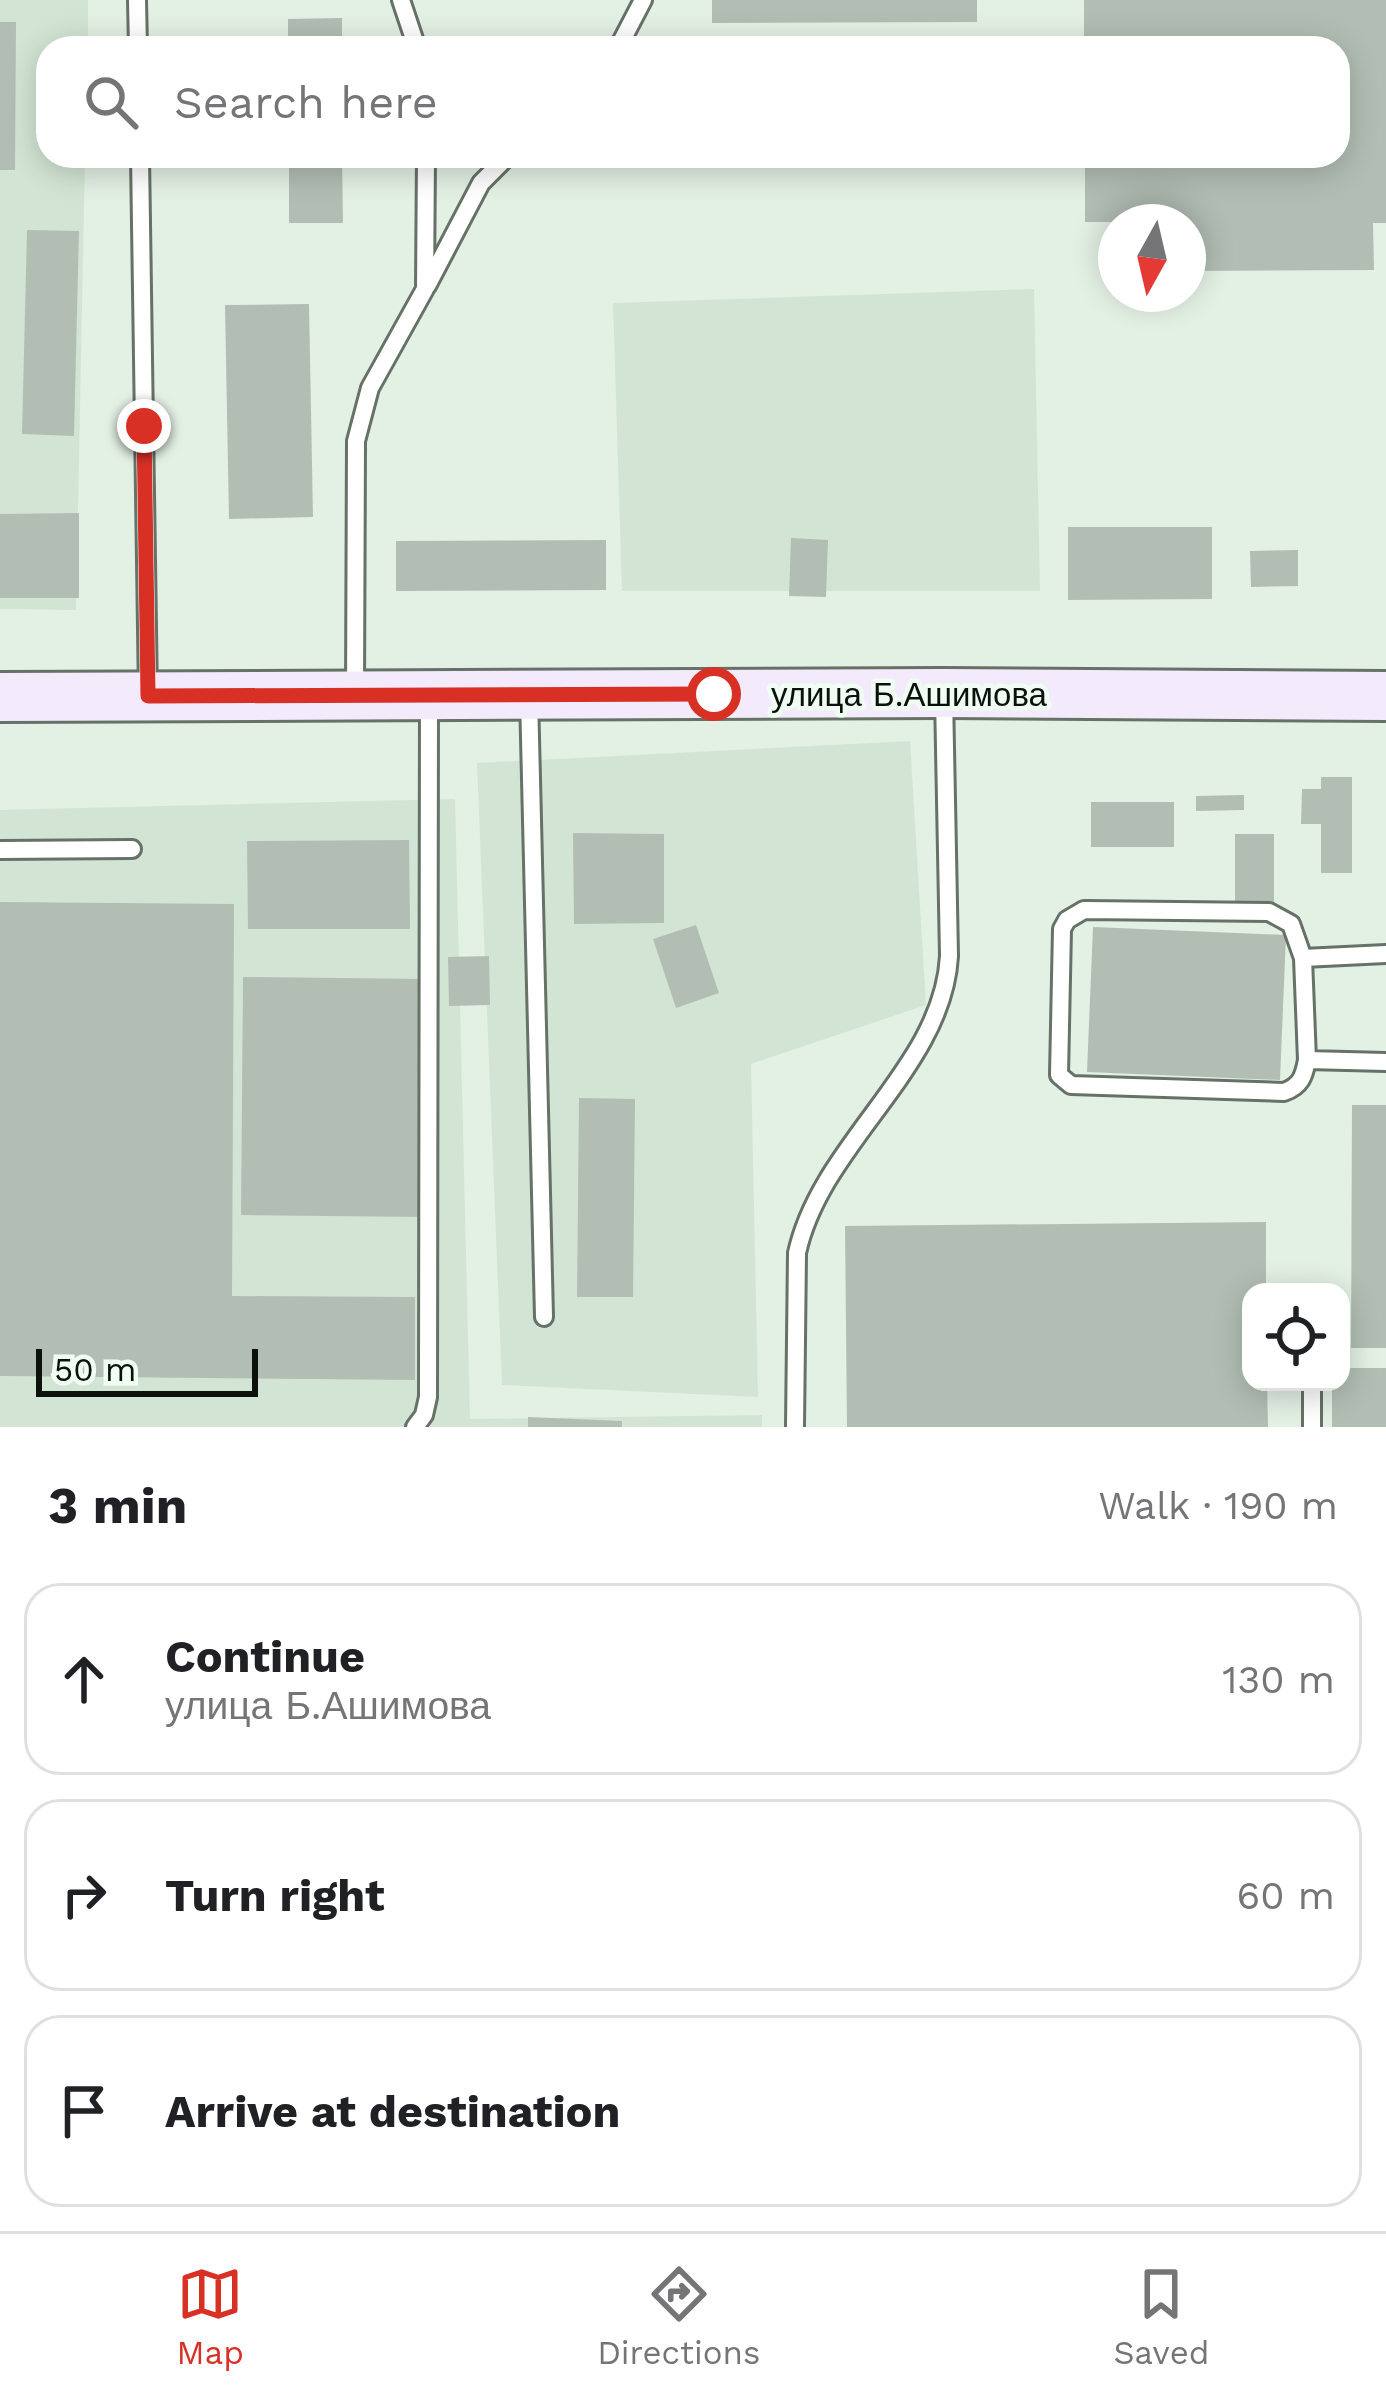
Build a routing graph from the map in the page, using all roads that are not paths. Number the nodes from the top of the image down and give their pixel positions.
1 (137, 0) edge
2 (401, 0) edge
3 (643, 0) edge
4 (138, 36) edge
5 (413, 36) edge
6 (624, 36) edge
7 (140, 168) edge
8 (426, 168) edge
9 (496, 168) edge
10 (425, 289) junction
11 (944, 693) junction
12 (355, 695) junction
13 (429, 695) junction
14 (530, 695) junction
15 (148, 696) junction
16 (1386, 696) edge
17 (0, 697) edge
18 (132, 849) dead end
19 (0, 850) edge
20 (1386, 954) edge
21 (1303, 958) junction
22 (1307, 1060) junction
23 (1386, 1062) edge
24 (544, 1317) dead end
25 (1312, 1391) edge
26 (416, 1427) edge
27 (795, 1427) edge
28 (1312, 1427) edge

1 - 4 lane
2 - 5 lane
3 - 6 lane
7 - 15 lane
8 - 10 lane
9 - 10 lane
10 - 12 lane
11 - 14 street, улица Б.Ашимова
11 - 16 street, улица Б.Ашимова
11 - 27 lane
12 - 13 street, улица Б.Ашимова
12 - 15 street, улица Б.Ашимова
13 - 14 street, улица Б.Ашимова
13 - 26 lane
14 - 24 lane
15 - 17 street, улица Б.Ашимова
18 - 19 lane
20 - 21 lane
21 - 22 lane
21 - 22 lane
22 - 23 lane
25 - 28 lane

